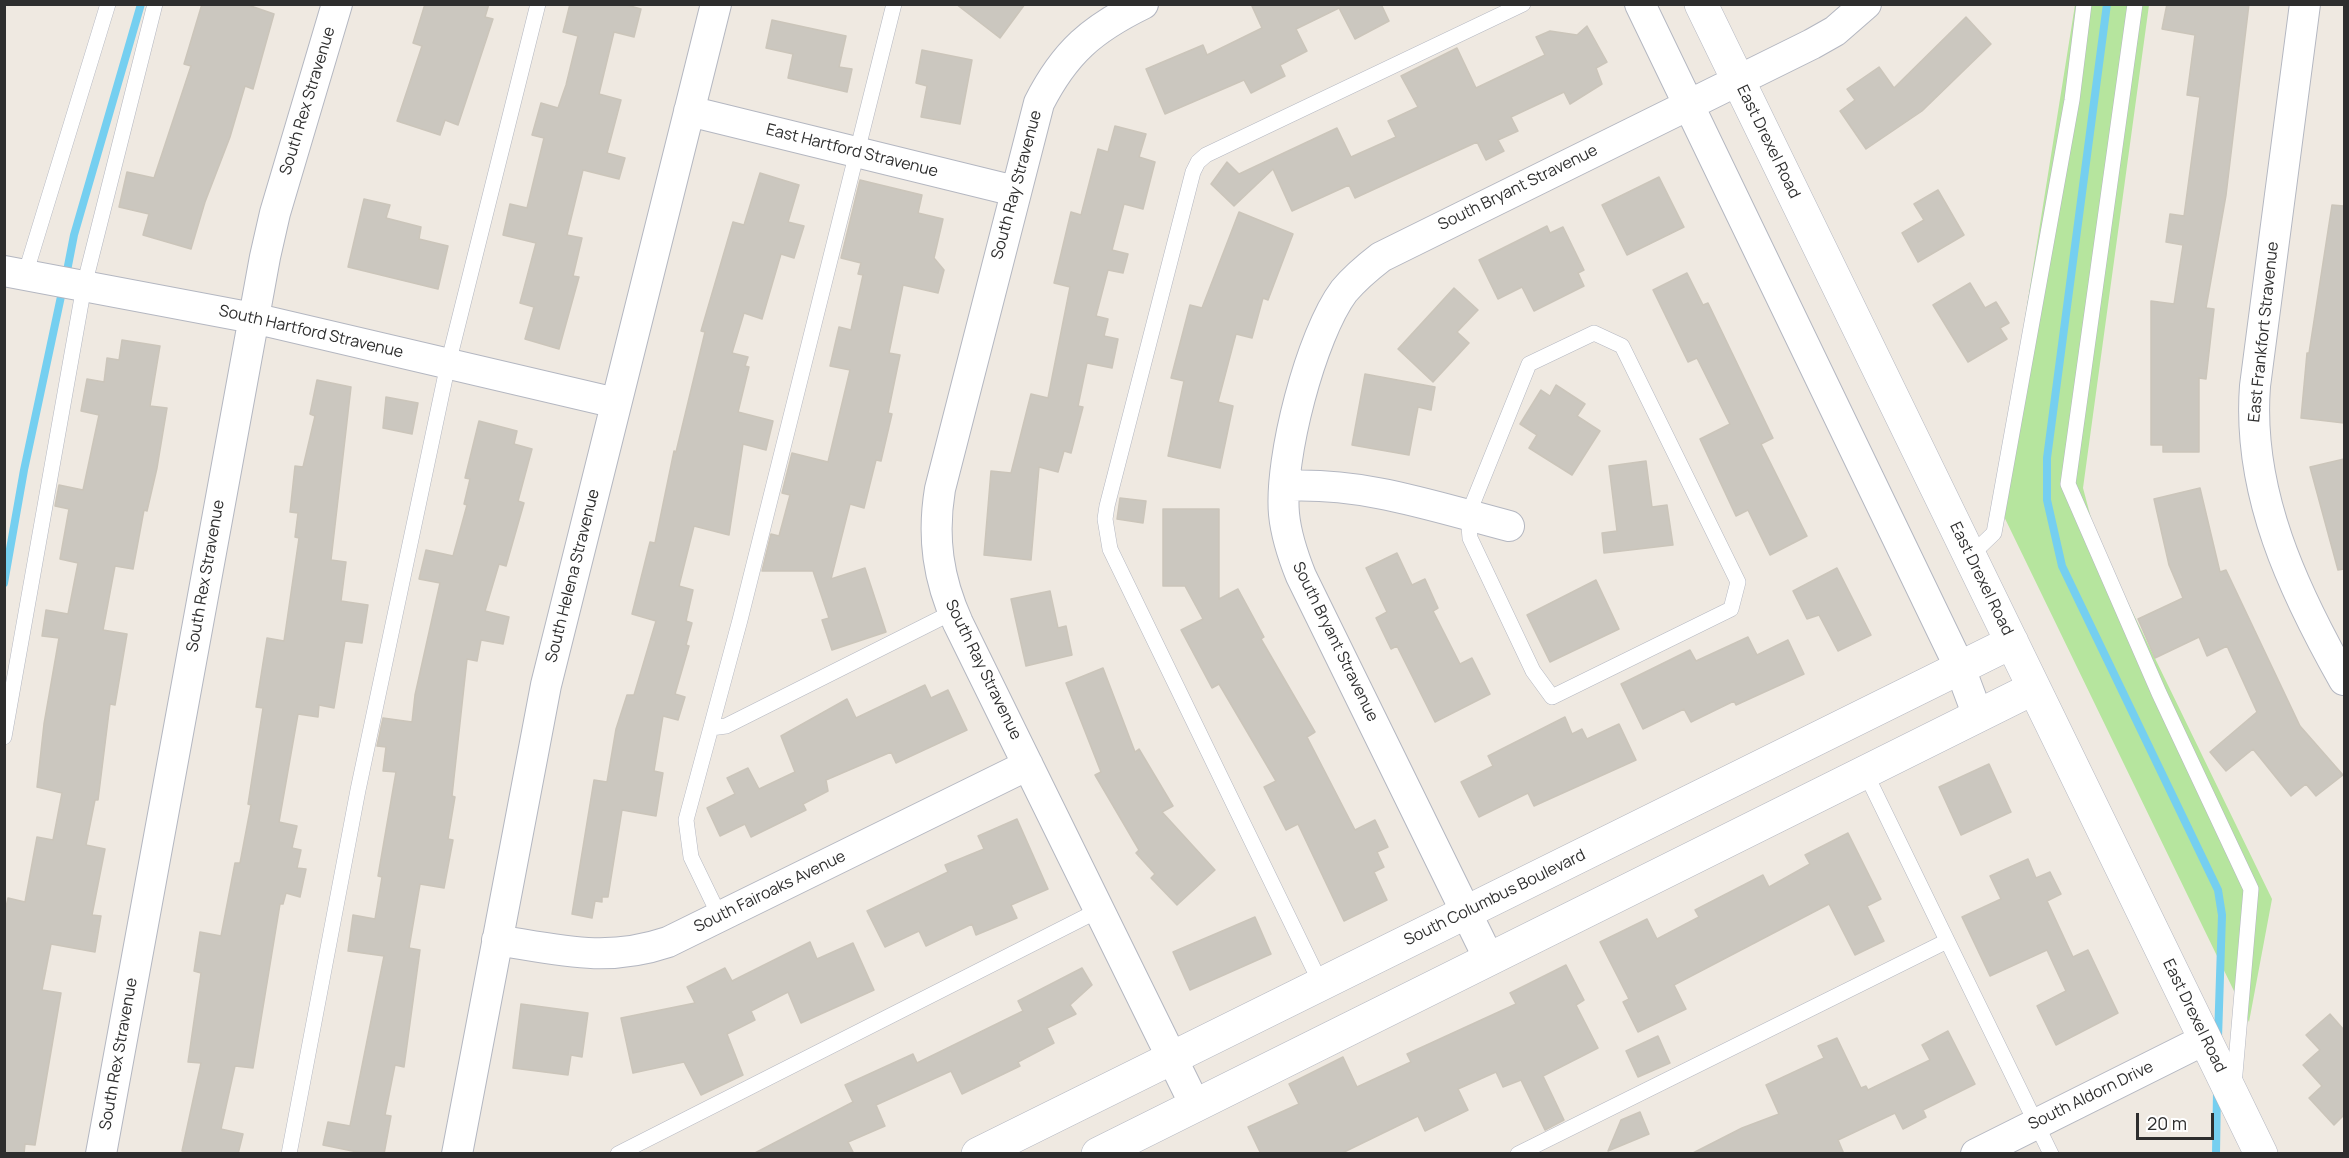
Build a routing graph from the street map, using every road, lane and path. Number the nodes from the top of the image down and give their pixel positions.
1 (108, 4) edge
2 (155, 4) edge
3 (337, 4) edge
4 (538, 4) edge
5 (716, 4) edge
6 (894, 4) edge
7 (1143, 4) edge
8 (1523, 4) edge
9 (1640, 4) edge
10 (1701, 4) edge
11 (1866, 4) edge
12 (2084, 4) edge
13 (2135, 4) edge
14 (2305, 4) edge
15 (1738, 80) junction
16 (1688, 105) junction
17 (689, 111) junction
18 (856, 152) junction
19 (1015, 191) junction
20 (15, 273) edge
21 (84, 286) junction
22 (253, 318) junction
23 (448, 364) junction
24 (616, 404) junction
25 (1284, 486) junction
26 (1468, 515) junction
27 (1509, 526) dead end
28 (1970, 556) junction
29 (953, 612) junction
30 (2012, 642) junction
31 (1960, 668) junction
32 (2344, 680) edge
33 (2034, 688) junction
34 (1978, 716) junction
35 (711, 728) junction
36 (4, 737) edge
37 (1028, 765) junction
38 (1865, 772) junction
39 (1099, 910) junction
40 (1466, 912) junction
41 (720, 917) junction
42 (498, 940) junction
43 (1947, 941) junction
44 (1489, 959) junction
45 (1321, 984) junction
46 (2206, 1039) junction
47 (1172, 1058) junction
48 (2233, 1097) junction
49 (1195, 1105) junction
50 (2036, 1124) junction
51 (100, 1154) edge
52 (289, 1154) edge
53 (457, 1154) edge
54 (618, 1154) edge
55 (978, 1154) edge
56 (1098, 1154) edge
57 (1518, 1154) edge
58 (1976, 1154) edge
59 (2051, 1154) edge
60 (2261, 1154) edge

1 - 20 lane
2 - 21 lane
3 - 22 street, South Rex Stravenue
4 - 23 lane
5 - 17 street, South Helena Stravenue
6 - 18 lane
7 - 19 street, South Ray Stravenue
8 - 45 lane
9 - 16 street
10 - 15 street, East Drexel Road
11 - 15 street, South Bryant Stravenue
12 - 28 lane
13 - 48 lane
14 - 32 street, East Frankfort Stravenue
15 - 16 street, South Bryant Stravenue
15 - 28 street, East Drexel Road
16 - 25 street, South Bryant Stravenue
16 - 31 street
17 - 18 street, East Hartford Stravenue
17 - 24 street, South Helena Stravenue
18 - 19 street, East Hartford Stravenue
18 - 35 lane
19 - 29 street, South Ray Stravenue
20 - 21 street, South Hartford Stravenue
21 - 22 street, South Hartford Stravenue
21 - 36 lane
22 - 23 street, South Hartford Stravenue
22 - 51 street, South Rex Stravenue
23 - 24 street, South Hartford Stravenue
23 - 52 lane
24 - 42 street, South Helena Stravenue
25 - 26 street
25 - 40 street, South Bryant Stravenue
26 - 26 lane
26 - 27 street
28 - 30 street, East Drexel Road
29 - 35 lane
29 - 37 street, South Ray Stravenue
30 - 31 street, South Columbus Boulevard
30 - 33 street, East Drexel Road
31 - 34 street
31 - 40 street, South Columbus Boulevard
33 - 34 street
33 - 46 street, East Drexel Road
34 - 38 street
35 - 41 lane
37 - 39 street, South Ray Stravenue
37 - 41 street, South Fairoaks Avenue
38 - 43 lane
38 - 44 street
39 - 47 street, South Ray Stravenue
39 - 54 lane
40 - 44 street, South Bryant Stravenue
40 - 45 street, South Columbus Boulevard
41 - 42 street, South Fairoaks Avenue
42 - 53 street, South Helena Stravenue
43 - 50 lane
43 - 57 lane
44 - 49 street
45 - 47 street, South Columbus Boulevard
46 - 48 street, East Drexel Road
46 - 50 street, South Aldorn Drive
47 - 49 street, South Ray Stravenue
47 - 55 street, South Columbus Boulevard
48 - 60 street, East Drexel Road
49 - 56 street
50 - 58 street, South Aldorn Drive
50 - 59 lane

